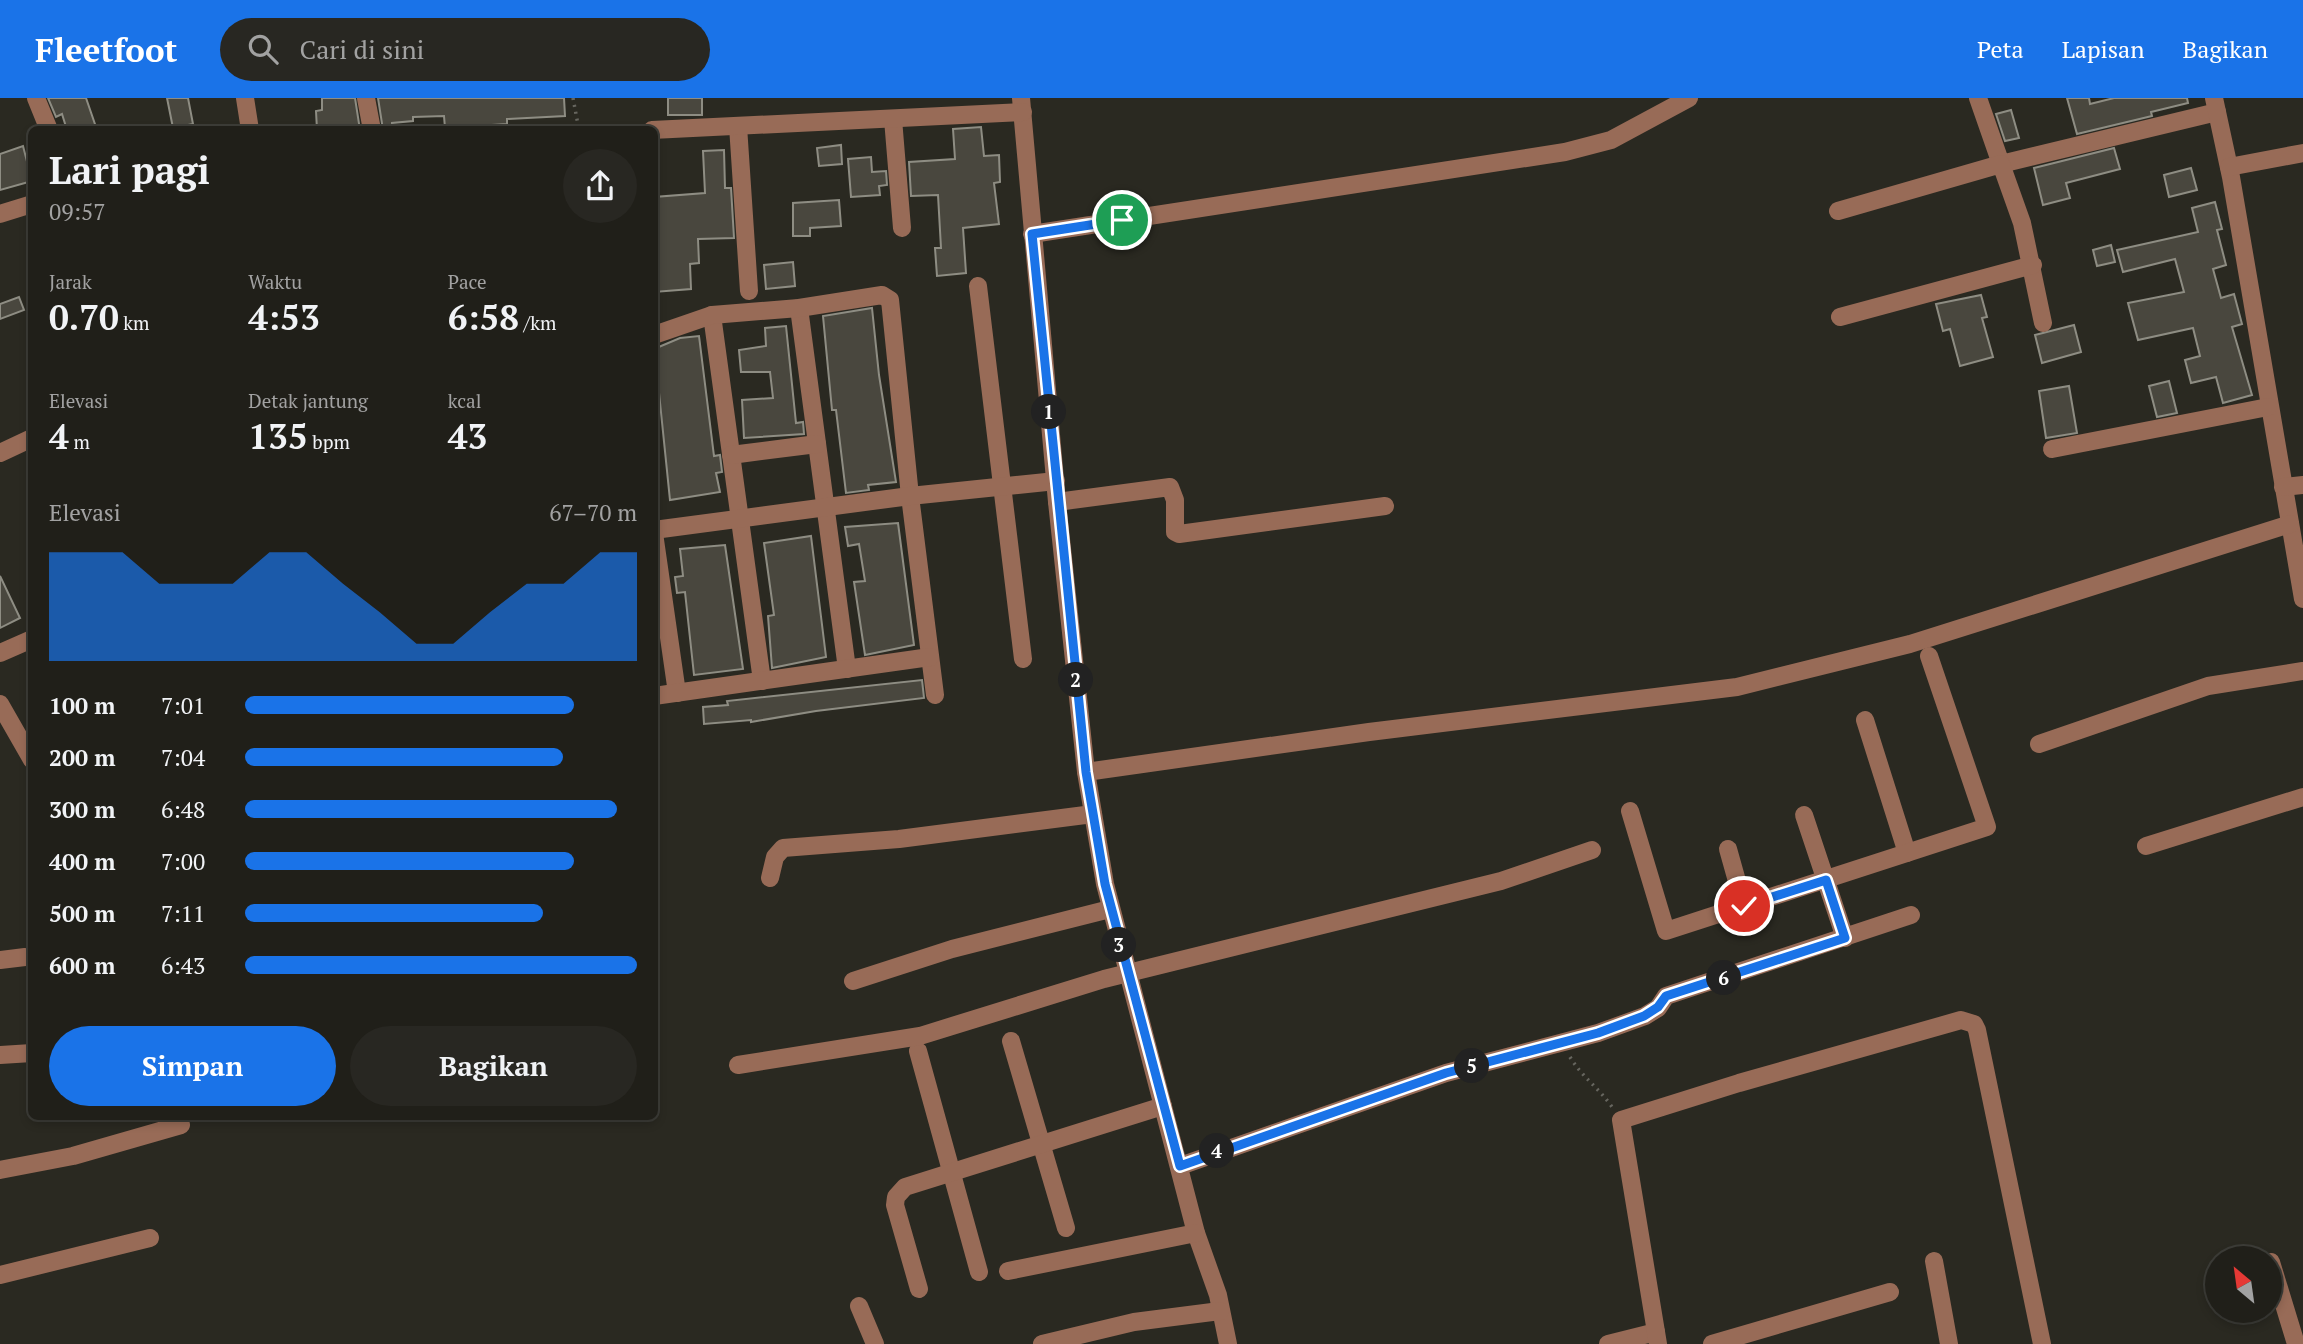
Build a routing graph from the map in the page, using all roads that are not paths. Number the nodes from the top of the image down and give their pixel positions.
1 (36, 98) edge
2 (245, 98) edge
3 (366, 98) edge
4 (1689, 98) edge
5 (1979, 98) edge
6 (2215, 105) edge
7 (1015, 109) edge
8 (893, 119) junction
9 (47, 126) edge
10 (249, 126) edge
11 (371, 126) edge
12 (738, 126) junction
13 (658, 130) edge
14 (2303, 153) edge
15 (2001, 164) junction
16 (2228, 167) junction
17 (28, 205) edge
18 (1838, 211) dead end
19 (0, 214) edge
20 (902, 228) dead end
21 (1032, 234) junction
22 (2032, 265) junction
23 (978, 286) dead end
24 (749, 291) dead end
25 (799, 308) junction
26 (712, 315) junction
27 (1840, 317) dead end
28 (2043, 323) dead end
29 (658, 334) edge
30 (2268, 407) junction
31 (28, 440) edge
32 (817, 444) junction
33 (2052, 449) dead end
34 (0, 453) edge
35 (731, 454) junction
36 (1052, 481) junction
37 (2303, 485) edge
38 (1003, 486) junction
39 (2283, 487) junction
40 (910, 496) junction
41 (1057, 502) junction
42 (1385, 506) dead end
43 (826, 507) junction
44 (740, 518) junction
45 (2290, 524) junction
46 (658, 530) edge
47 (658, 559) edge
48 (2303, 598) edge
49 (28, 641) edge
50 (0, 653) edge
51 (1929, 656) dead end
52 (930, 657) junction
53 (1023, 659) dead end
54 (847, 669) junction
55 (2303, 671) edge
56 (762, 681) junction
57 (677, 693) junction
58 (658, 695) edge
59 (935, 695) dead end
60 (0, 704) edge
61 (1865, 720) dead end
62 (2039, 744) dead end
63 (28, 753) edge
64 (1097, 771) junction
65 (2303, 797) edge
66 (1630, 811) dead end
67 (1080, 816) junction
68 (1804, 816) dead end
69 (2146, 846) dead end
70 (1728, 849) dead end
71 (1592, 850) dead end
72 (1907, 853) junction
73 (770, 878) dead end
74 (1826, 880) junction
75 (1744, 906) junction
76 (1098, 912) junction
77 (1910, 915) dead end
78 (1845, 938) junction
79 (25, 957) dead end
80 (0, 960) edge
81 (1125, 973) junction
82 (853, 981) dead end
83 (1012, 1041) dead end
84 (918, 1051) dead end
85 (28, 1052) edge
86 (0, 1055) edge
87 (738, 1065) dead end
88 (1163, 1106) junction
89 (181, 1125) dead end
90 (1043, 1143) junction
91 (1188, 1162) junction
92 (0, 1170) edge
93 (953, 1172) junction
94 (1066, 1228) dead end
95 (1196, 1233) junction
96 (150, 1238) dead end
97 (1934, 1261) dead end
98 (1008, 1271) dead end
99 (979, 1272) dead end
100 (0, 1275) edge
101 (919, 1289) dead end
102 (1890, 1292) dead end
103 (2282, 1298) edge
104 (859, 1306) dead end
105 (1220, 1311) junction
106 (1657, 1338) edge
107 (875, 1344) edge
108 (1042, 1344) edge
109 (1228, 1344) edge
110 (1608, 1344) edge
111 (1712, 1344) edge
112 (1949, 1344) edge
113 (2042, 1344) edge
114 (2296, 1344) edge

1 - 9 street
2 - 10 street
3 - 11 street
4 - 21 street
5 - 15 street
6 - 15 street
6 - 16 street
7 - 8 street
7 - 21 street
8 - 12 street
8 - 20 street
12 - 13 street
12 - 24 street
14 - 16 street
15 - 18 street
15 - 22 street
16 - 30 street
17 - 19 street
21 - 36 street
22 - 27 street
22 - 28 street
23 - 38 street
25 - 26 street
25 - 32 street
25 - 40 street
26 - 29 street
26 - 35 street
30 - 33 street
30 - 39 street
31 - 34 street
32 - 35 street
32 - 43 street
35 - 44 street
36 - 38 street
36 - 41 street
37 - 39 street
38 - 40 street
38 - 53 street
39 - 45 street
40 - 43 street
40 - 52 street
41 - 42 street
41 - 64 street
43 - 44 street
43 - 54 street
44 - 46 street
44 - 56 street
45 - 48 street
45 - 64 street
47 - 57 street
49 - 50 street
51 - 72 street
52 - 54 street
52 - 59 street
54 - 56 street
55 - 62 street
56 - 57 street
57 - 58 street
60 - 63 street
61 - 72 street
64 - 67 street
65 - 69 street
66 - 75 street
67 - 73 street
67 - 76 street
68 - 74 street
70 - 75 street
71 - 81 street
72 - 74 street
74 - 75 street
74 - 78 street
76 - 81 street
76 - 82 street
77 - 78 street
78 - 91 street
79 - 80 street
81 - 87 street
81 - 88 street
83 - 90 street
84 - 93 street
85 - 86 street
88 - 90 street
88 - 91 street
89 - 92 street
90 - 93 street
90 - 94 street
91 - 95 street
93 - 99 street
93 - 101 street
95 - 98 street
95 - 105 street
96 - 100 street
97 - 112 street
102 - 111 street
103 - 114 street
104 - 107 street
105 - 108 street
105 - 109 street
106 - 110 street
106 - 113 street

